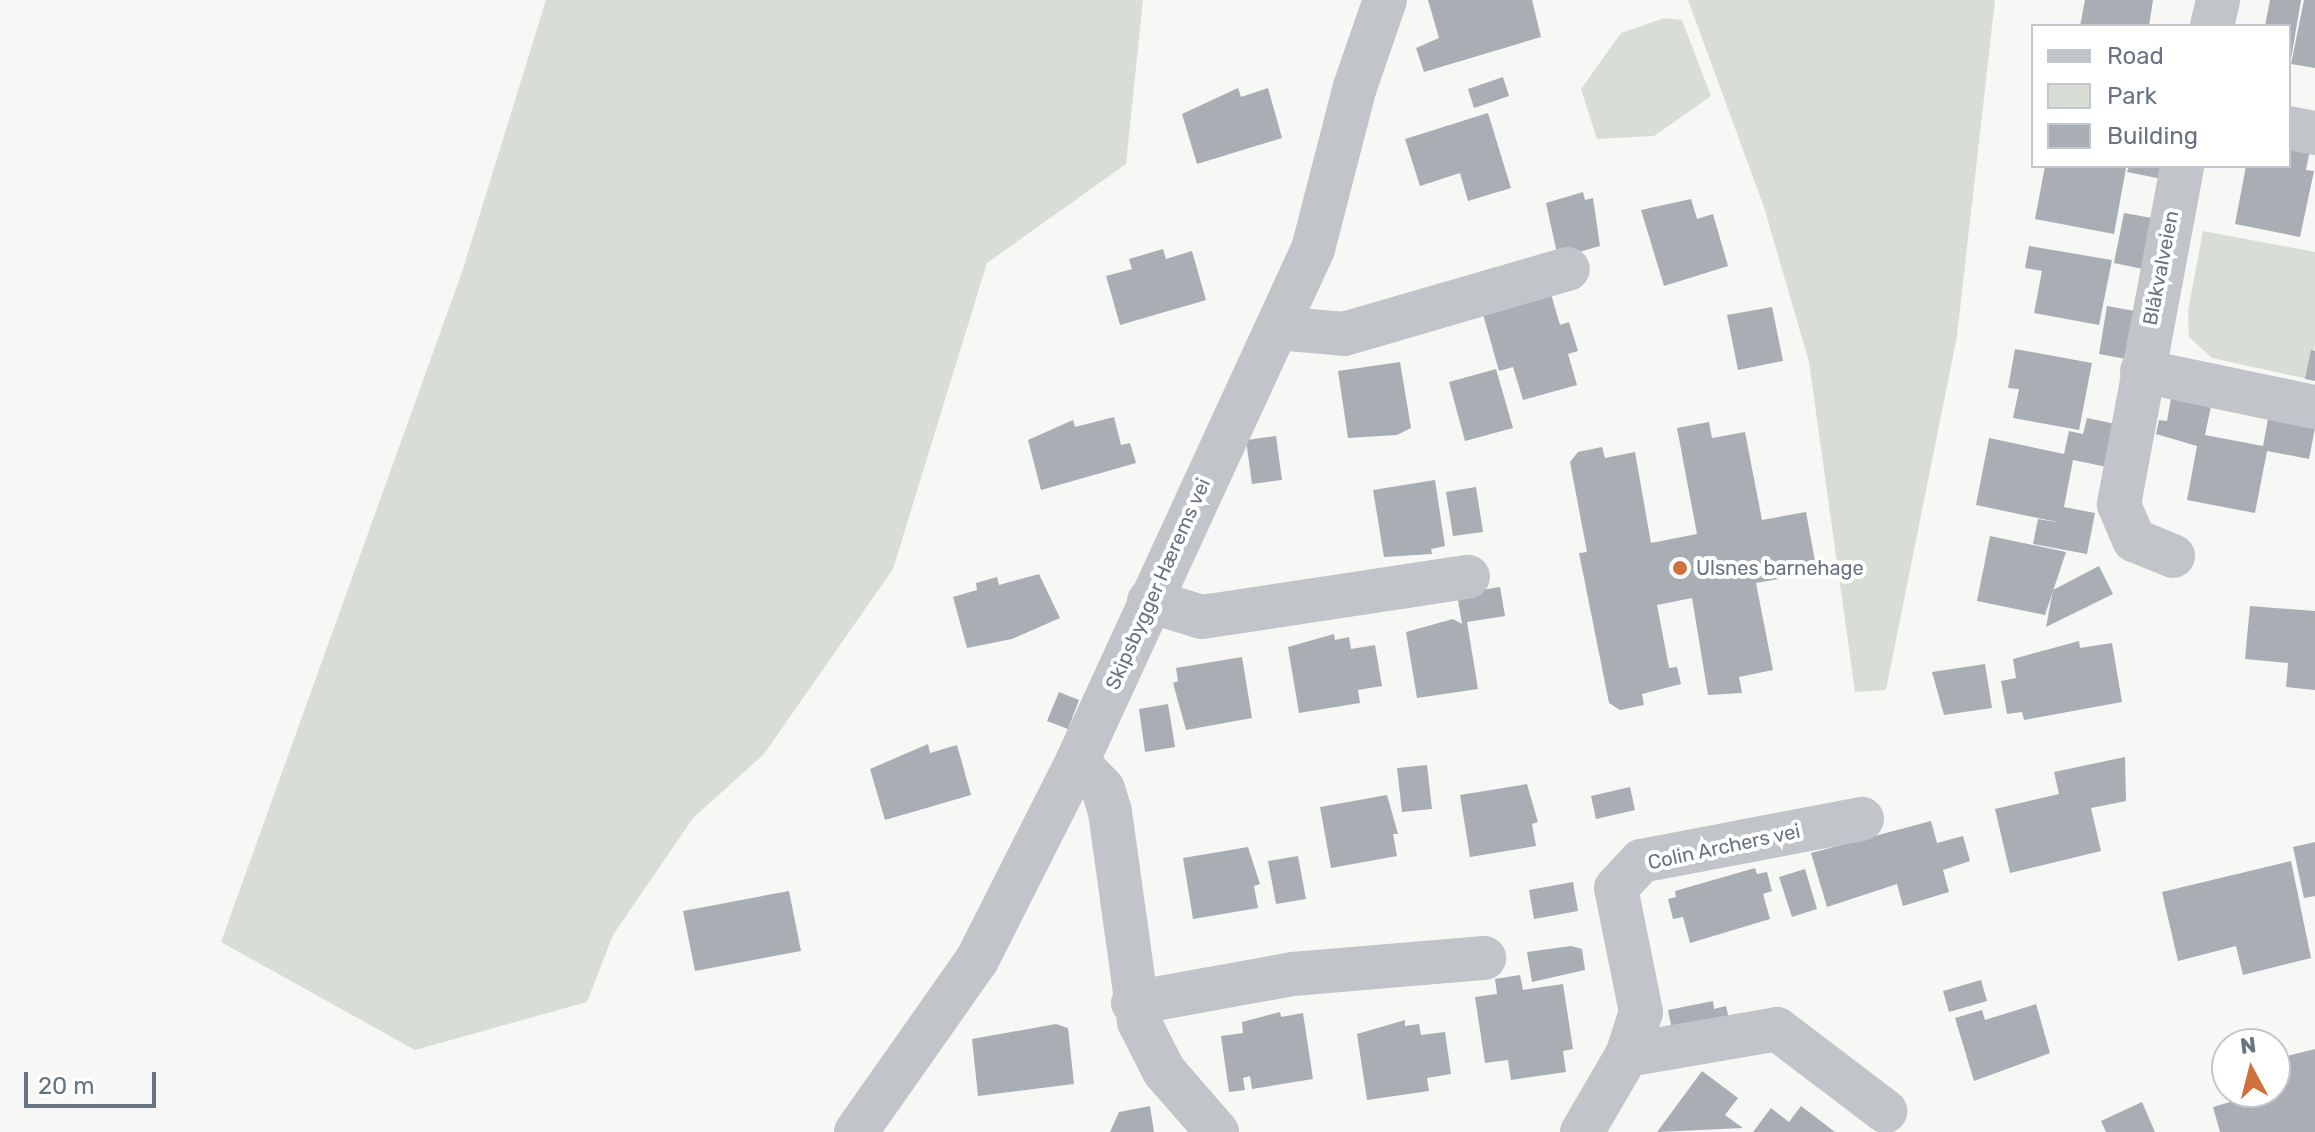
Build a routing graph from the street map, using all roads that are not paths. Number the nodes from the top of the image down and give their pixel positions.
1 (1385, 0) edge
2 (2218, 0) edge
3 (2212, 24) edge
4 (2291, 128) edge
5 (2315, 133) edge
6 (2182, 168) edge
7 (1568, 269) dead end
8 (1277, 328) junction
9 (2142, 371) junction
10 (2315, 407) edge
11 (2173, 556) dead end
12 (1468, 577) dead end
13 (1149, 601) junction
14 (1077, 762) junction
15 (1862, 819) dead end
16 (1484, 958) dead end
17 (1133, 1003) junction
18 (1627, 1055) junction
19 (1885, 1111) dead end
20 (856, 1132) edge
21 (1217, 1132) edge
22 (1582, 1132) edge

1 - 8 street, Skipsbygger Hærems vei
2 - 3 street
4 - 5 street
6 - 9 street, Blåkvalveien
7 - 8 street
8 - 13 street, Skipsbygger Hærems vei
9 - 10 street
9 - 11 street, Blåkvalveien
12 - 13 street
13 - 14 street, Skipsbygger Hærems vei
14 - 17 street
14 - 20 street, Skipsbygger Hærems vei
15 - 18 street, Colin Archers vei
16 - 17 street
17 - 21 street
18 - 19 street
18 - 22 street, Colin Archers vei

